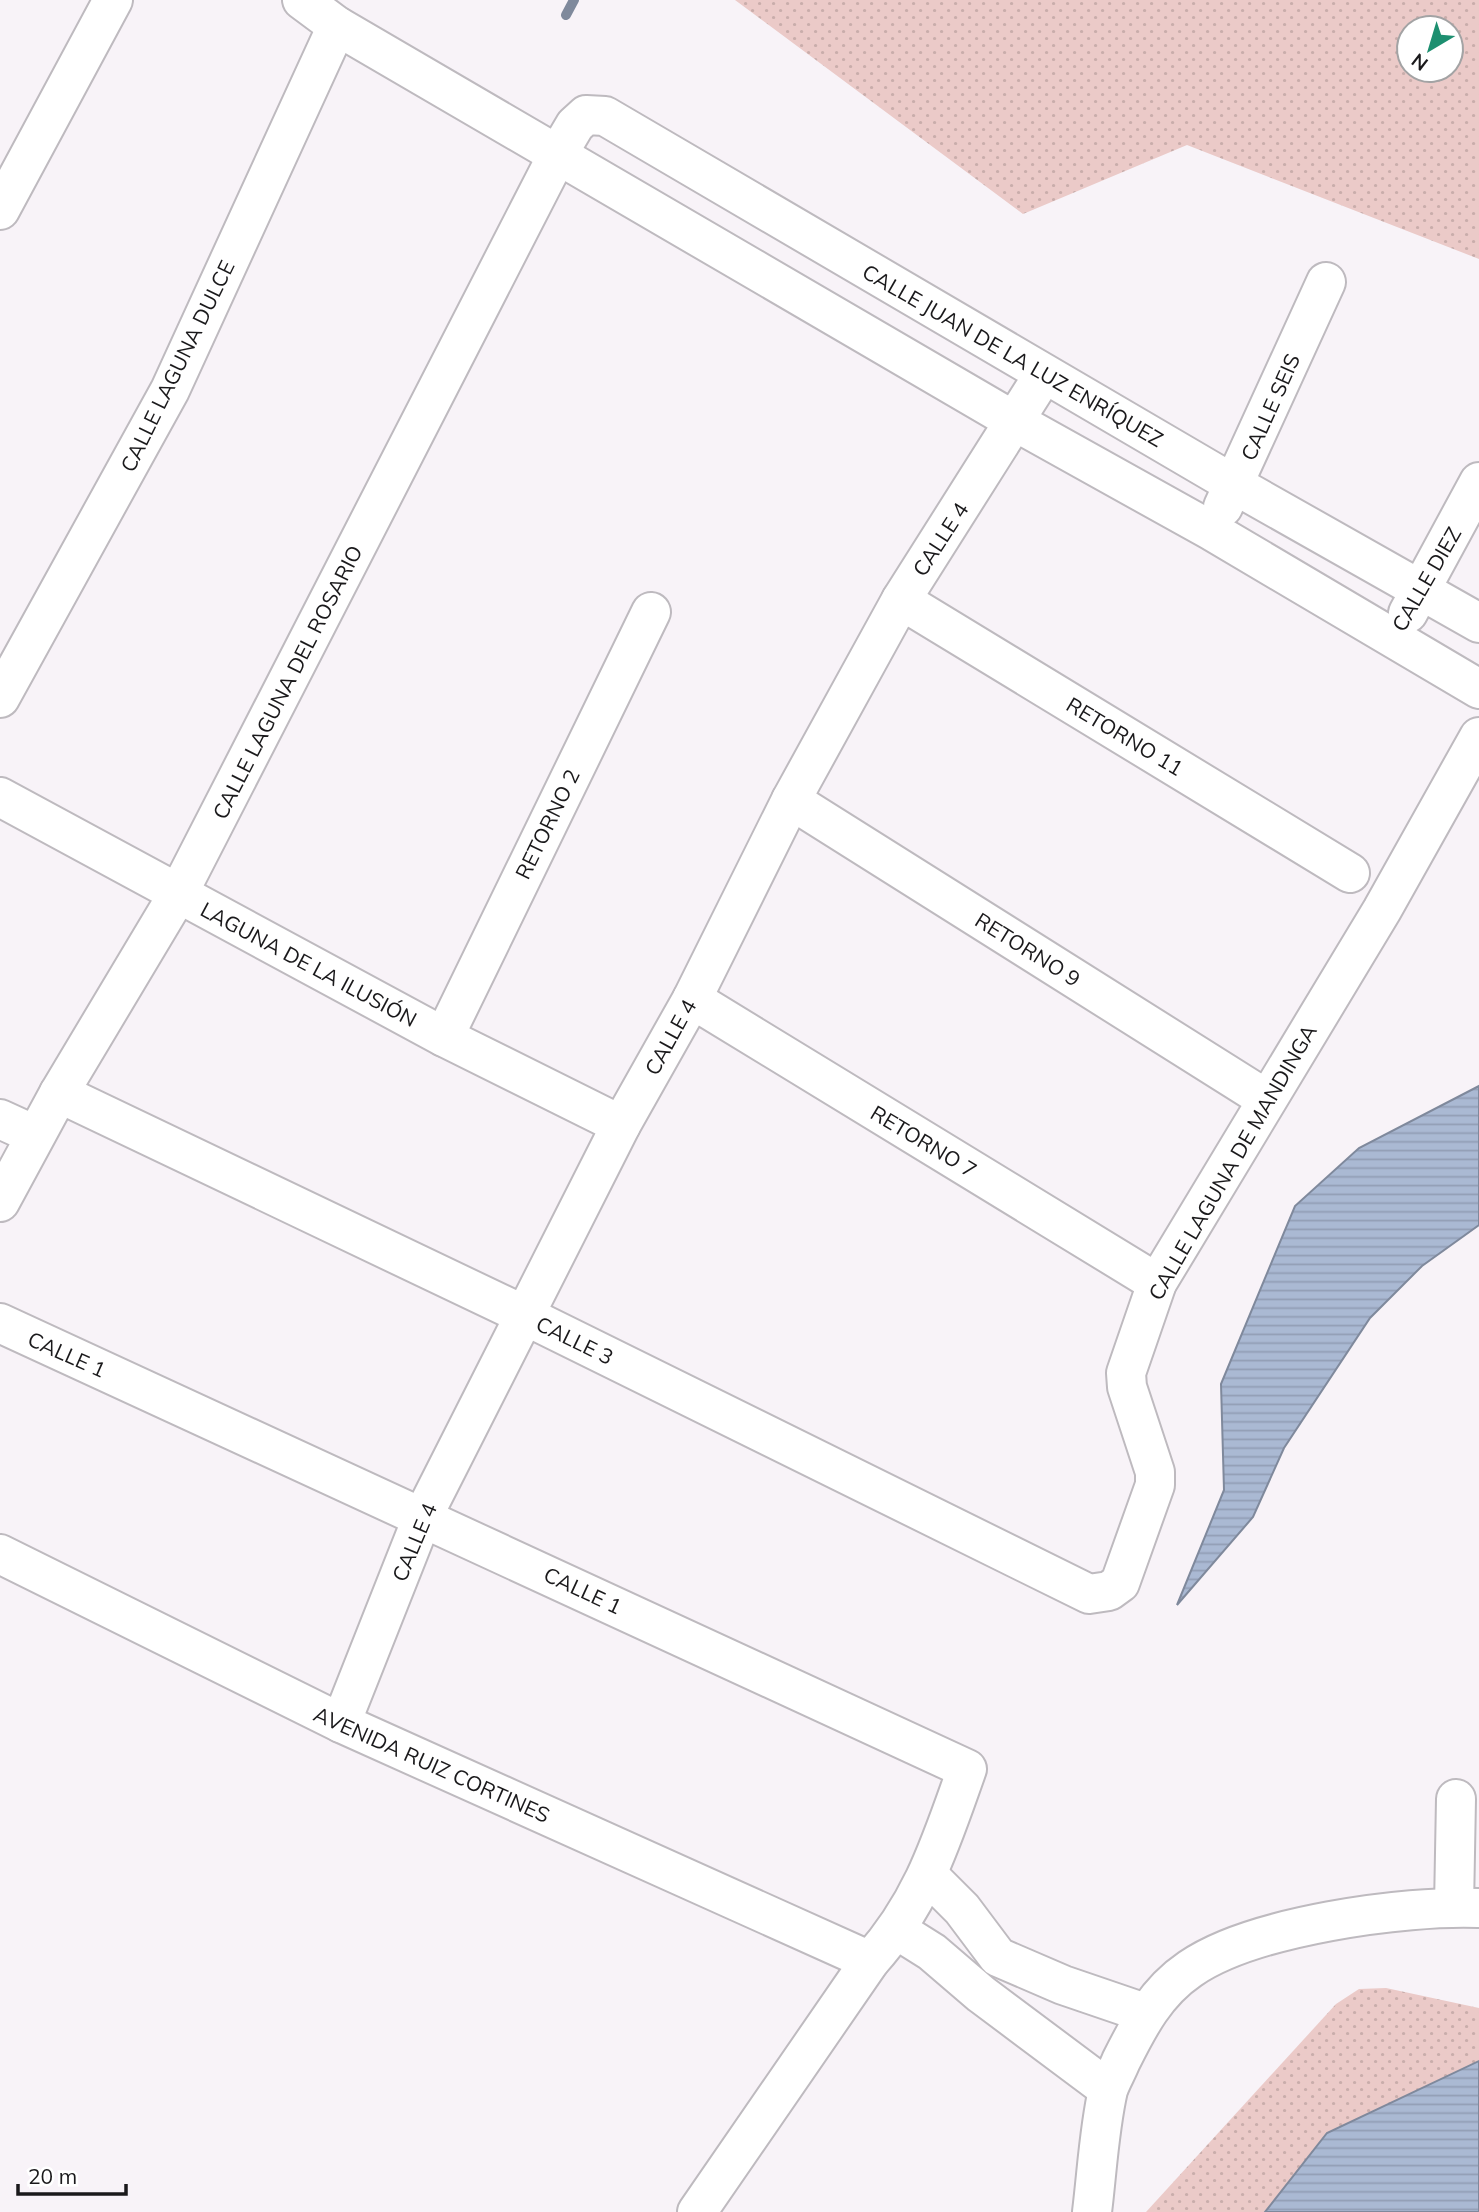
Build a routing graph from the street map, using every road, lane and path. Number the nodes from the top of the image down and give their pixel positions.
1 (113, 0) edge
2 (302, 0) edge
3 (338, 26) junction
4 (559, 152) junction
5 (0, 210) edge
6 (1326, 282) dead end
7 (1044, 374) junction
8 (1016, 422) junction
9 (1479, 482) edge
10 (1235, 485) junction
11 (1210, 530) junction
12 (1421, 592) junction
13 (901, 600) junction
14 (650, 611) dead end
15 (1479, 623) edge
16 (1392, 638) junction
17 (1479, 689) edge
18 (0, 698) edge
19 (1479, 737) edge
20 (0, 797) edge
21 (791, 800) junction
22 (1350, 873) dead end
23 (178, 894) junction
24 (692, 999) junction
25 (444, 1037) junction
26 (60, 1093) junction
27 (1266, 1099) junction
28 (0, 1119) edge
29 (621, 1125) junction
30 (35, 1135) junction
31 (0, 1202) edge
32 (1157, 1283) junction
33 (524, 1315) junction
34 (0, 1323) edge
35 (423, 1516) junction
36 (0, 1554) edge
37 (1089, 1594) joint
38 (341, 1723) junction
39 (1456, 1800) dead end
40 (928, 1875) junction
41 (1467, 1908) edge
42 (897, 1930) junction
43 (998, 1957) junction
44 (870, 1961) junction
45 (981, 1994) junction
46 (1145, 2013) junction
47 (1108, 2089) junction
48 (697, 2212) edge
49 (1092, 2212) edge

1 - 5 street
2 - 3 street
3 - 4 street
3 - 18 street, CALLE LAGUNA DULCE
4 - 7 street, CALLE JUAN DE LA LUZ ENRÍQUEZ
4 - 8 street
4 - 23 street, CALLE LAGUNA DEL ROSARIO
6 - 10 street, CALLE SEIS
7 - 8 street, CALLE 4
7 - 10 street, CALLE JUAN DE LA LUZ ENRÍQUEZ
8 - 11 street
8 - 13 street, CALLE 4
9 - 12 street, CALLE DIEZ
10 - 11 street, CALLE SEIS
10 - 12 street, CALLE JUAN DE LA LUZ ENRÍQUEZ
11 - 16 street
12 - 15 street, CALLE JUAN DE LA LUZ ENRÍQUEZ
12 - 16 street, CALLE DIEZ
13 - 21 street, CALLE 4
13 - 22 street, RETORNO 11
14 - 25 street, RETORNO 2
16 - 17 street
19 - 27 street, CALLE LAGUNA DE MANDINGA
20 - 23 street, LAGUNA DE LA ILUSIÓN
21 - 24 street, CALLE 4
21 - 27 street, RETORNO 9
23 - 25 street, LAGUNA DE LA ILUSIÓN
23 - 26 street, CALLE LAGUNA DEL ROSARIO
24 - 29 street, CALLE 4
24 - 32 street, RETORNO 7
25 - 29 street, LAGUNA DE LA ILUSIÓN
26 - 30 street, CALLE LAGUNA DEL ROSARIO
26 - 33 street, CALLE 3
27 - 32 street, CALLE LAGUNA DE MANDINGA
28 - 30 street
29 - 33 street, CALLE 4
30 - 31 street, CALLE LAGUNA DEL ROSARIO
32 - 37 street, CALLE LAGUNA DE MANDINGA
33 - 35 street, CALLE 4
33 - 37 street, CALLE 3
34 - 35 street, CALLE 1
35 - 38 street, CALLE 4
35 - 40 street, CALLE 1
36 - 38 street, AVENIDA RUIZ CORTINES
38 - 44 street, AVENIDA RUIZ CORTINES
39 - 41 street
40 - 42 street, CALLE 1
40 - 43 street
41 - 46 street
42 - 44 street, CALLE 1
42 - 45 street
43 - 45 street
43 - 46 street
44 - 48 street
45 - 47 street
46 - 47 street
47 - 49 street

